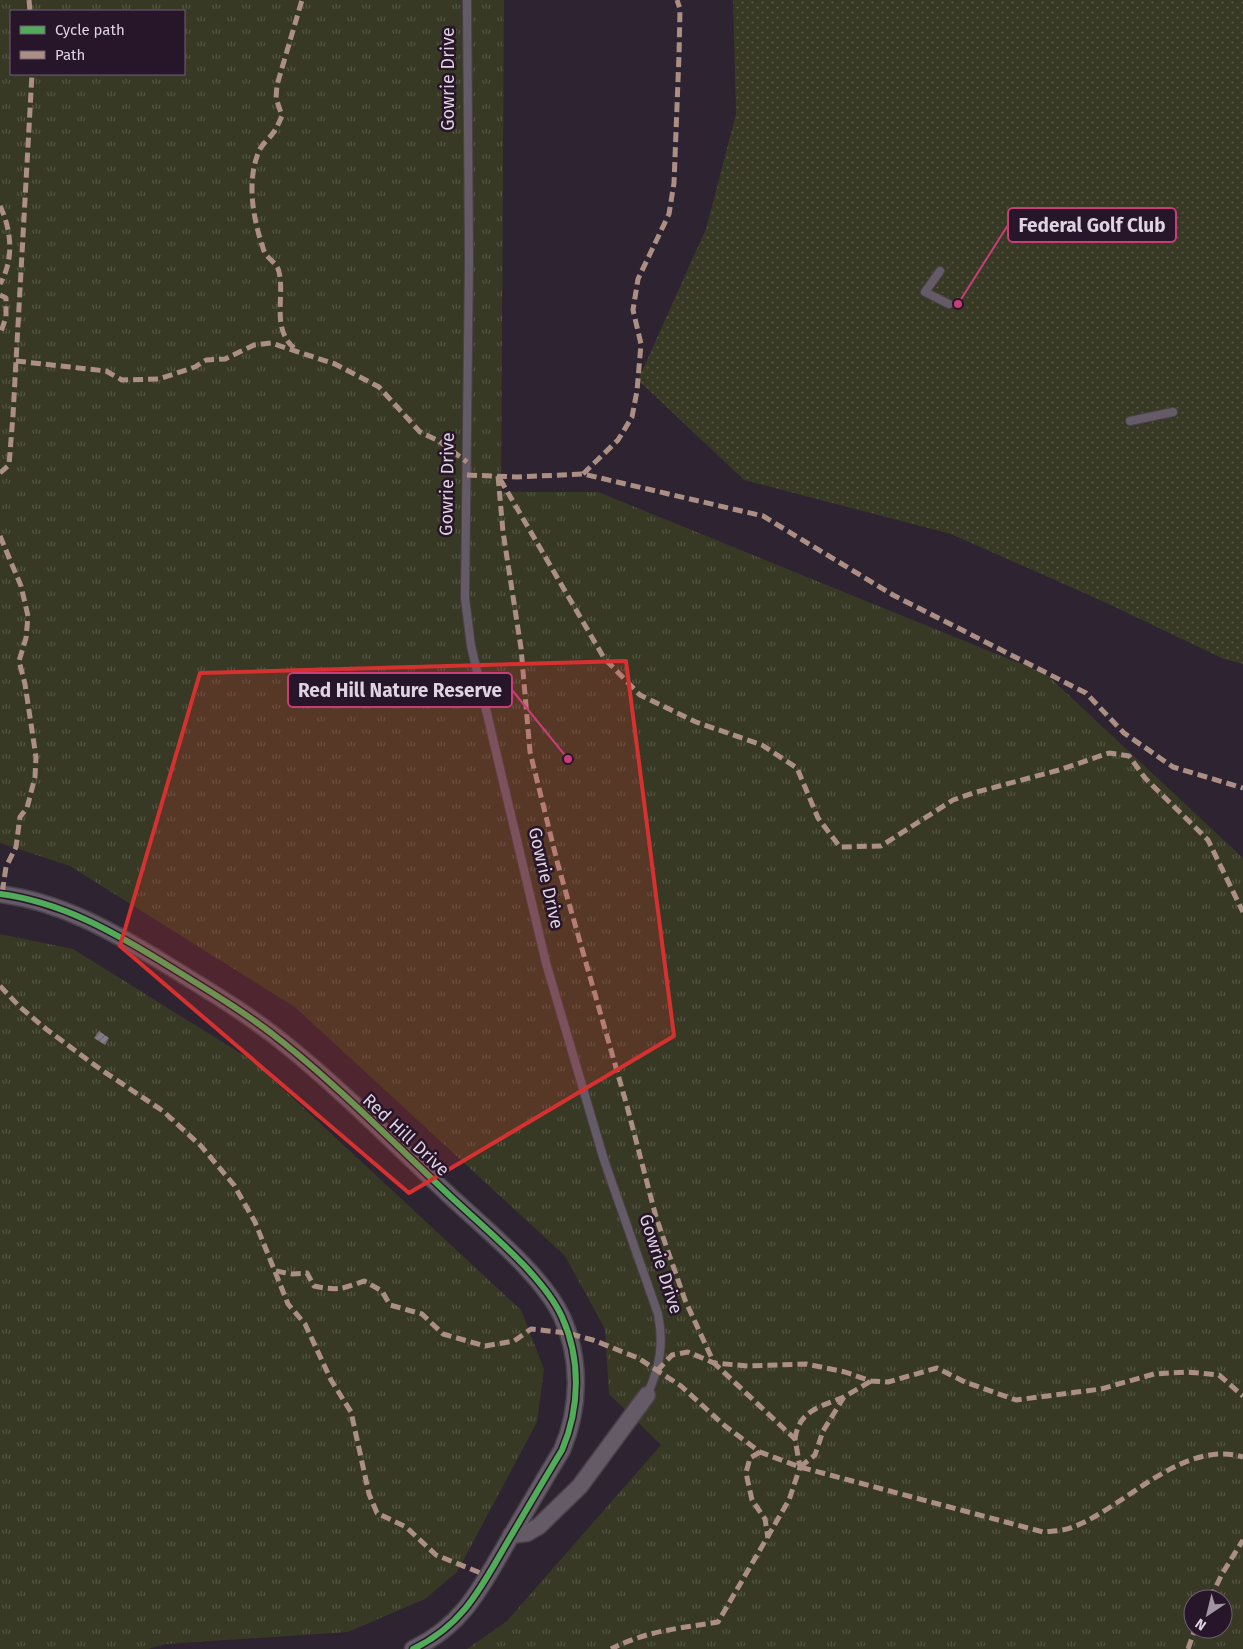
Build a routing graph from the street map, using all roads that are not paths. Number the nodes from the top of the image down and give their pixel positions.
1 (467, 0) edge
2 (940, 270) dead end
3 (950, 304) dead end
4 (1172, 412) dead end
5 (1130, 421) dead end
6 (0, 894) edge
7 (647, 1395) joint
8 (511, 1535) junction
9 (413, 1649) edge

1 - 7 lane, Gowrie Drive
2 - 3 lane
4 - 5 lane
6 - 8 street, Red Hill Drive
7 - 8 street, Gowrie Drive
8 - 9 street

